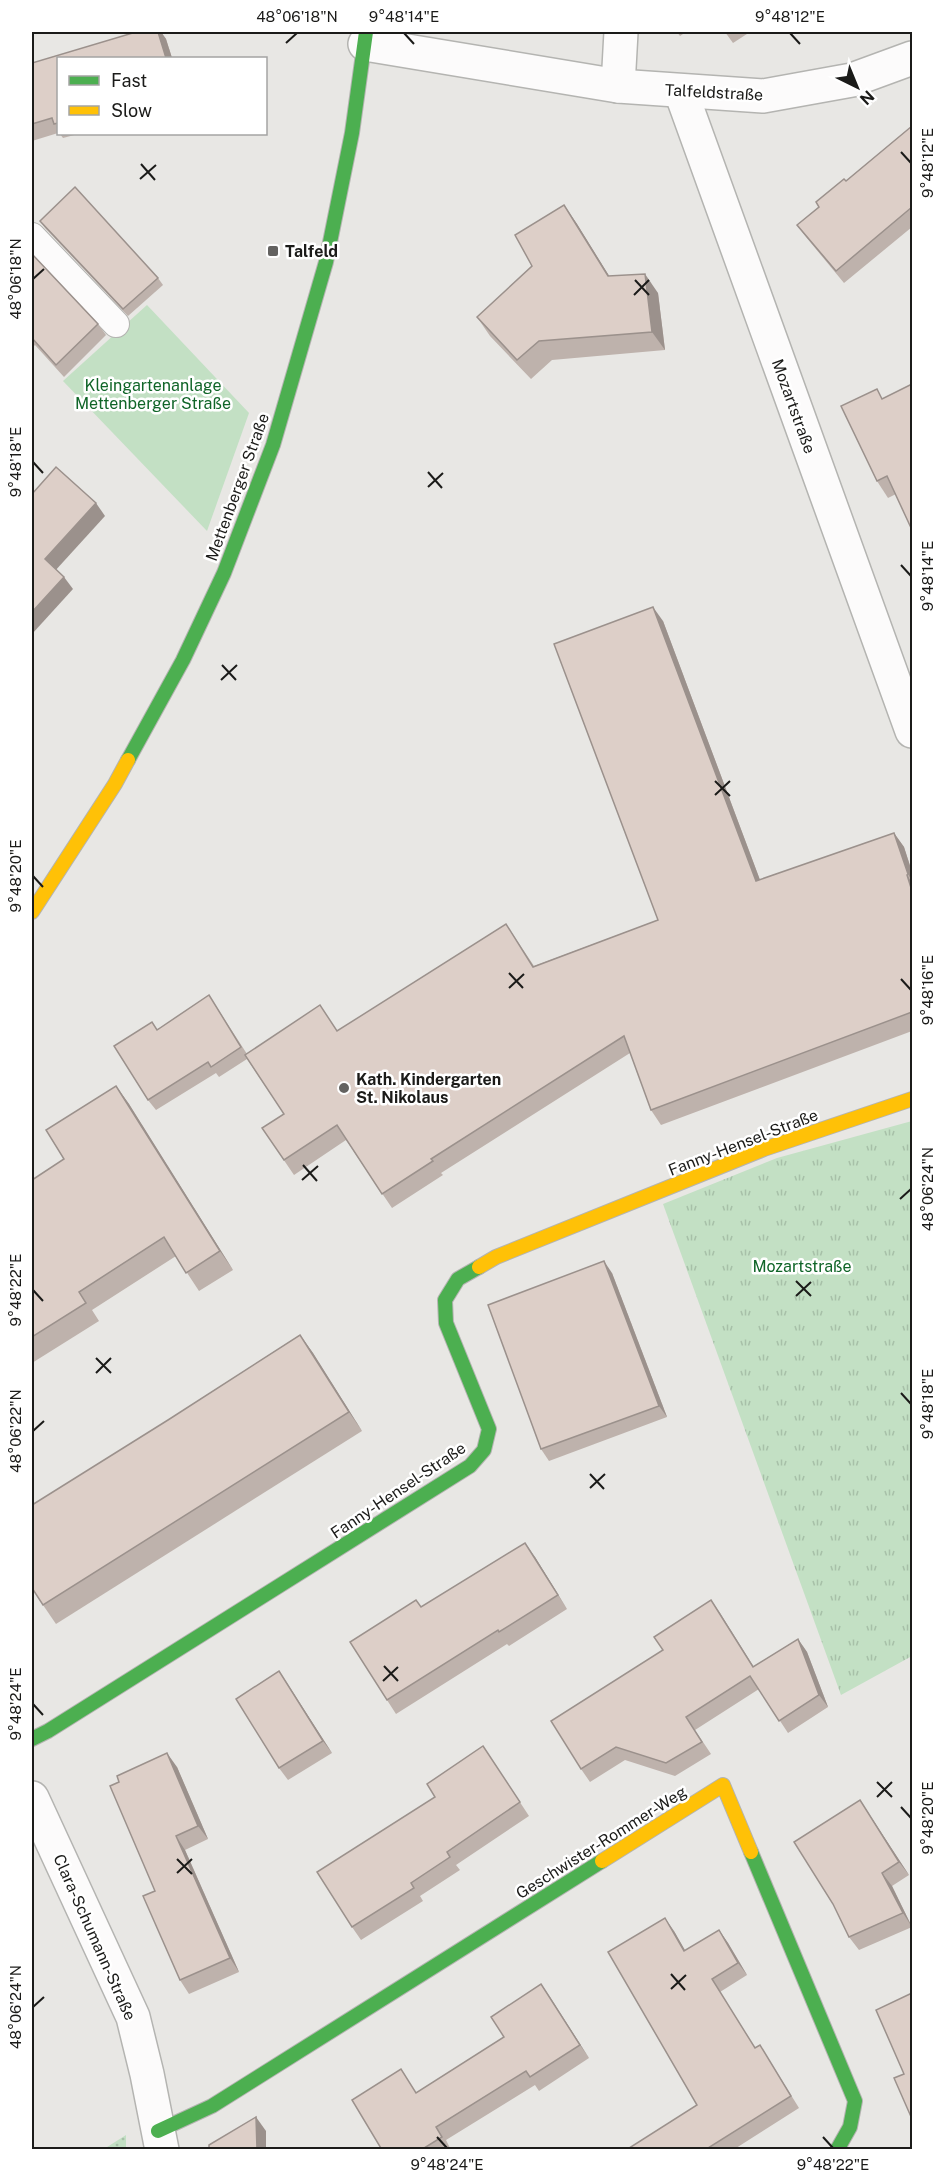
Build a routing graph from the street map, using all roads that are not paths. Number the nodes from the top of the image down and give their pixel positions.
1 (621, 32) edge
2 (366, 38) edge
3 (912, 58) edge
4 (618, 86) junction
5 (681, 92) junction
6 (32, 236) edge
7 (116, 324) dead end
8 (911, 723) edge
9 (32, 912) edge
10 (912, 1099) edge
11 (32, 1739) edge
12 (32, 1798) edge
13 (160, 2140) edge
14 (837, 2150) edge

1 - 4 street
2 - 4 street, Talfeldstraße
2 - 9 street, Mettenberger Straße
3 - 5 street, Talfeldstraße
4 - 5 street, Talfeldstraße
5 - 8 street, Mozartstraße
6 - 7 lane
10 - 11 street, Fanny-Hensel-Straße
12 - 13 street, Clara-Schumann-Straße
13 - 14 street, Geschwister-Rommer-Weg

